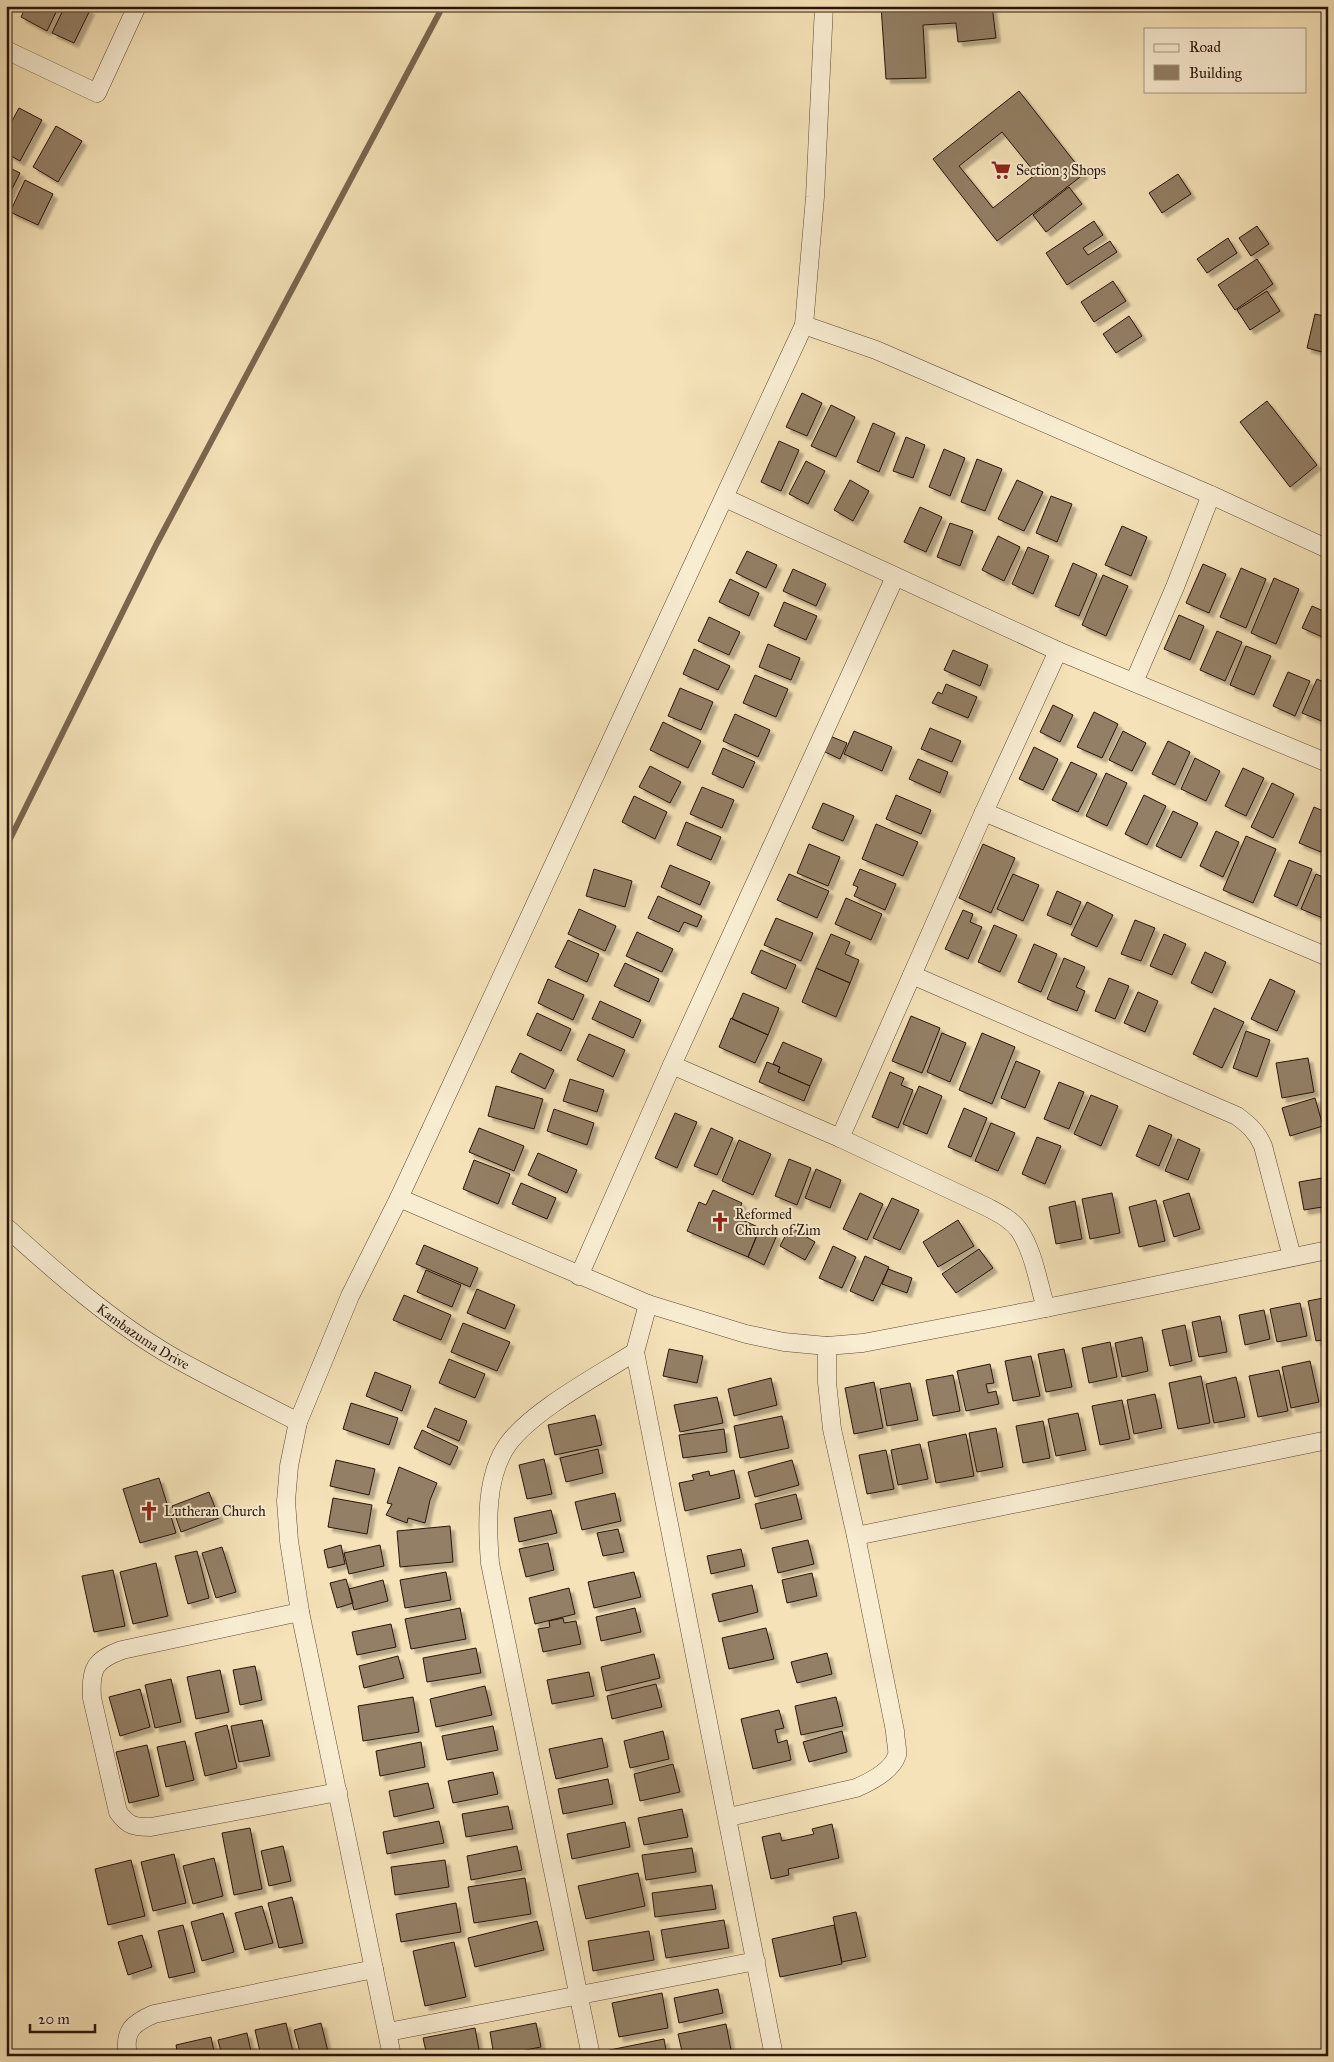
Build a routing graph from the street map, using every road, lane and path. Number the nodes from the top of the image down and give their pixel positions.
1 (137, 6) edge
2 (824, 6) edge
3 (6, 50) edge
4 (804, 325) junction
5 (1211, 495) junction
6 (725, 498) junction
7 (1328, 549) edge
8 (895, 577) junction
9 (1058, 651) junction
10 (1134, 682) junction
11 (1328, 763) edge
12 (984, 812) junction
13 (1328, 957) edge
14 (912, 976) junction
15 (672, 1065) junction
16 (840, 1138) junction
17 (399, 1198) junction
18 (6, 1227) edge
19 (1328, 1250) edge
20 (1292, 1257) junction
21 (579, 1276) junction
22 (648, 1304) junction
23 (1046, 1308) junction
24 (827, 1346) junction
25 (635, 1352) junction
26 (298, 1422) junction
27 (1328, 1440) edge
28 (856, 1536) junction
29 (300, 1612) junction
30 (338, 1792) junction
31 (729, 1817) junction
32 (756, 1961) junction
33 (374, 1969) junction
34 (579, 1995) junction
35 (388, 2032) junction
36 (128, 2056) edge
37 (392, 2056) edge
38 (592, 2056) edge
39 (774, 2056) edge

1 - 3 street
2 - 4 street
4 - 5 street
4 - 6 street
5 - 7 street
5 - 10 street
6 - 8 street
6 - 17 street
8 - 9 street
8 - 15 street
9 - 10 street
9 - 12 street
10 - 11 street
12 - 13 street
12 - 14 street
14 - 16 street
14 - 20 street
15 - 16 street
15 - 21 street
16 - 23 street
17 - 21 street
17 - 26 street
18 - 26 street, Kambazuma Drive
19 - 20 street
20 - 23 street
21 - 22 street
22 - 24 street
22 - 25 street
23 - 24 street
24 - 28 street
25 - 31 street
25 - 34 street
26 - 29 street
27 - 28 street
28 - 31 street
29 - 30 street
29 - 30 street
30 - 33 street
31 - 32 street
32 - 34 street
32 - 39 street
33 - 35 street
33 - 36 street
34 - 35 street
34 - 38 street
35 - 37 street

